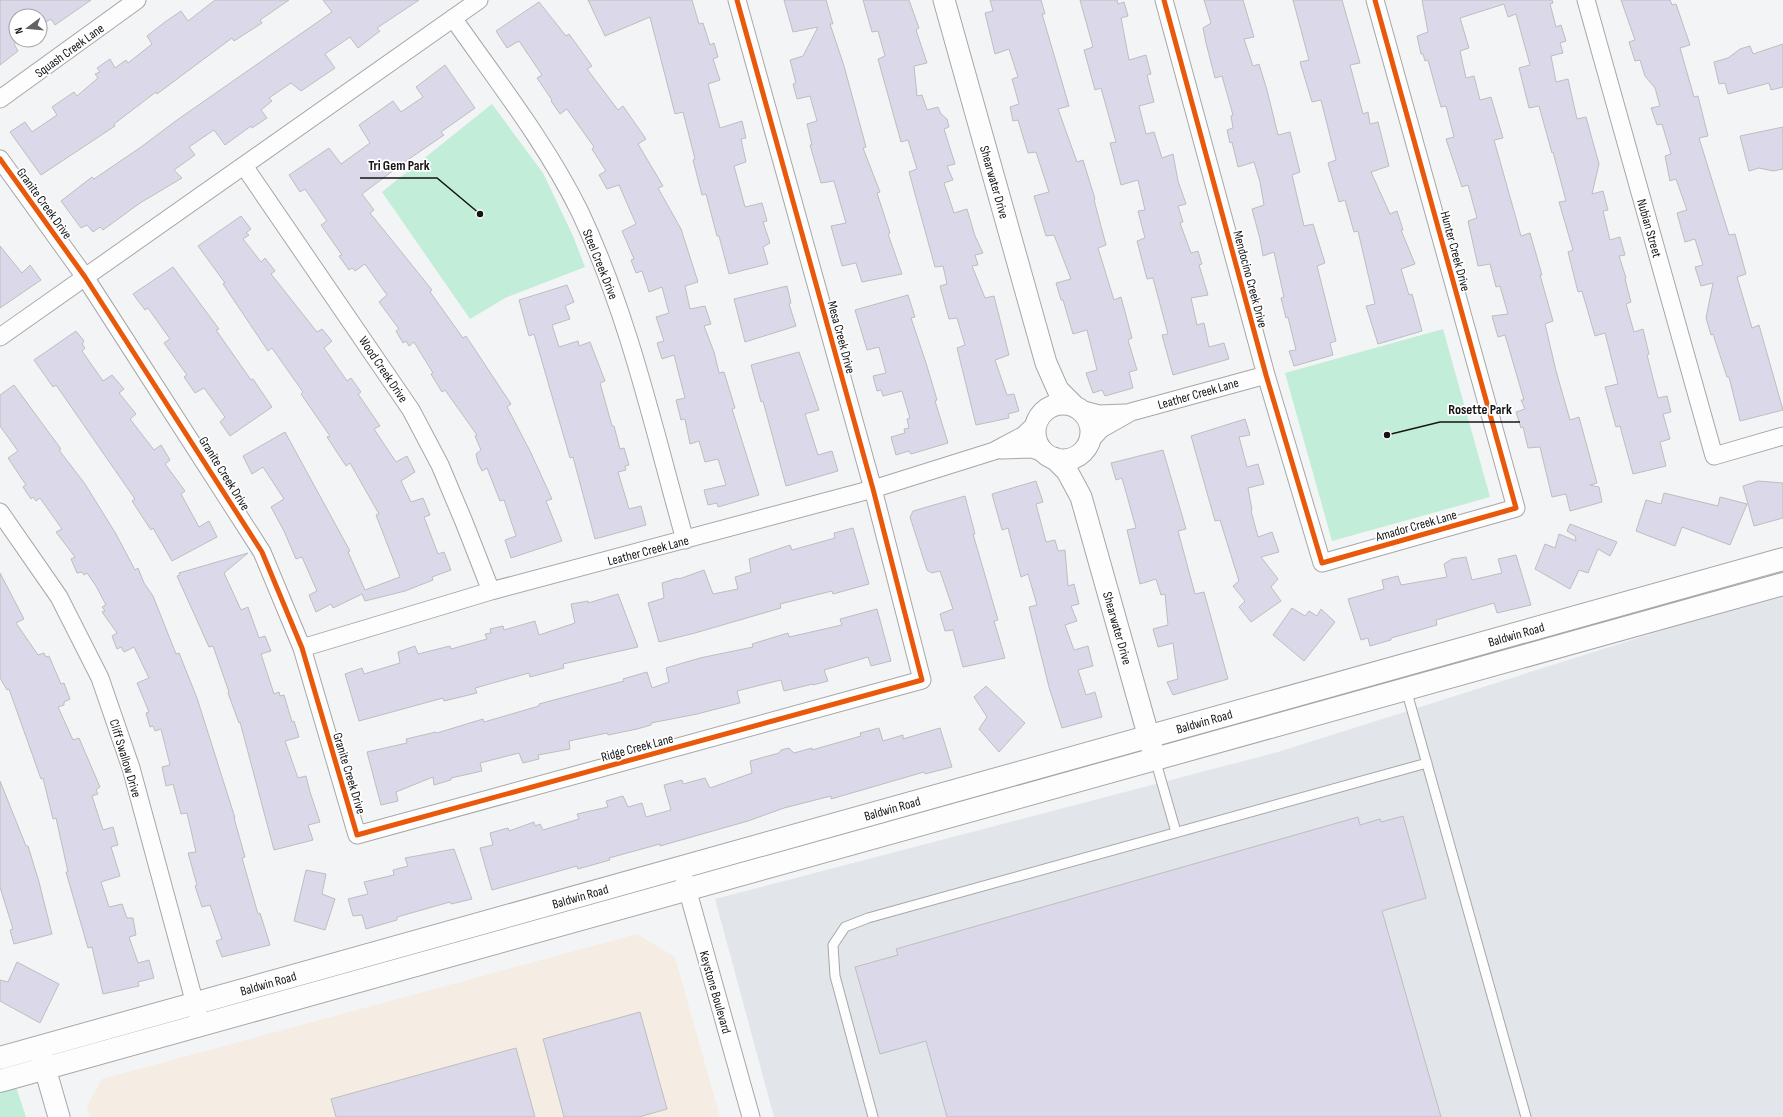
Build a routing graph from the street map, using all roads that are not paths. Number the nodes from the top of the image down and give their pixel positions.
1 (137, 0) edge
2 (480, 0) edge
3 (737, 0) edge
4 (944, 0) edge
5 (1164, 0) edge
6 (1375, 0) edge
7 (1586, 0) edge
8 (453, 18) junction
9 (0, 99) edge
10 (0, 159) edge
11 (244, 166) junction
12 (85, 277) junction
13 (0, 337) edge
14 (1046, 363) junction
15 (1266, 374) junction
16 (1077, 407) junction
17 (1131, 412) junction
18 (1039, 418) junction
19 (1783, 436) edge
20 (1088, 445) junction
21 (994, 451) junction
22 (1050, 456) junction
23 (873, 489) junction
24 (1081, 497) junction
25 (1516, 508) joint
26 (0, 512) edge
27 (686, 540) junction
28 (1783, 559) edge
29 (1322, 563) joint
30 (1783, 584) edge
31 (491, 591) junction
32 (302, 648) junction
33 (922, 680) joint
34 (1406, 689) junction
35 (1149, 736) junction
36 (1155, 759) junction
37 (1427, 763) junction
38 (1176, 832) junction
39 (358, 835) joint
40 (681, 867) junction
41 (687, 890) junction
42 (195, 1004) junction
43 (200, 1025) junction
44 (39, 1047) junction
45 (0, 1058) edge
46 (45, 1068) junction
47 (0, 1081) edge
48 (59, 1117) edge
49 (751, 1117) edge
50 (873, 1117) edge
51 (1526, 1117) edge

1 - 9 street, Squash Creek Lane
2 - 8 street
3 - 23 street, Mesa Creek Drive
4 - 14 street, Shearwater Drive
5 - 15 street, Mendocino Creek Drive
6 - 25 street, Hunter Creek Drive
7 - 19 street, Nubian Street
8 - 11 street
8 - 27 street, Steel Creek Drive
10 - 12 street, Granite Creek Drive
11 - 12 street
11 - 31 street, Wood Creek Drive
12 - 13 street
12 - 32 street, Granite Creek Drive
14 - 16 street, Shearwater Drive
14 - 18 street, Shearwater Drive
15 - 17 street, Leather Creek Lane
15 - 29 street, Mendocino Creek Drive
16 - 17 street, Leather Creek Lane
16 - 18 street
16 - 20 street
17 - 20 street, Leather Creek Lane
18 - 21 street, Leather Creek Lane
18 - 22 street
20 - 22 street
20 - 24 street, Shearwater Drive
21 - 22 street, Leather Creek Lane
21 - 23 street, Leather Creek Lane
22 - 24 street, Shearwater Drive
23 - 27 street, Leather Creek Lane
23 - 33 street, Mesa Creek Drive
24 - 35 street, Shearwater Drive
25 - 29 street, Amador Creek Lane
26 - 42 street, Cliff Swallow Drive
27 - 31 street, Leather Creek Lane
28 - 35 main road, Baldwin Road
30 - 34 main road, Baldwin Road
31 - 32 street, Leather Creek Lane
32 - 39 street, Granite Creek Drive
33 - 39 street, Ridge Creek Lane
34 - 36 main road, Baldwin Road
34 - 37 lane
35 - 36 street, Shearwater Drive
35 - 40 main road, Baldwin Road
36 - 38 lane
36 - 41 main road, Baldwin Road
37 - 38 lane
37 - 51 lane
38 - 50 lane
40 - 41 street, Keystone Boulevard
40 - 42 main road, Baldwin Road
41 - 43 main road, Baldwin Road
41 - 49 street, Keystone Boulevard
42 - 43 street, Cliff Swallow Drive
42 - 44 main road, Baldwin Road
43 - 46 main road, Baldwin Road
44 - 45 main road, Baldwin Road
44 - 46 street
46 - 47 main road, Baldwin Road
46 - 48 street

